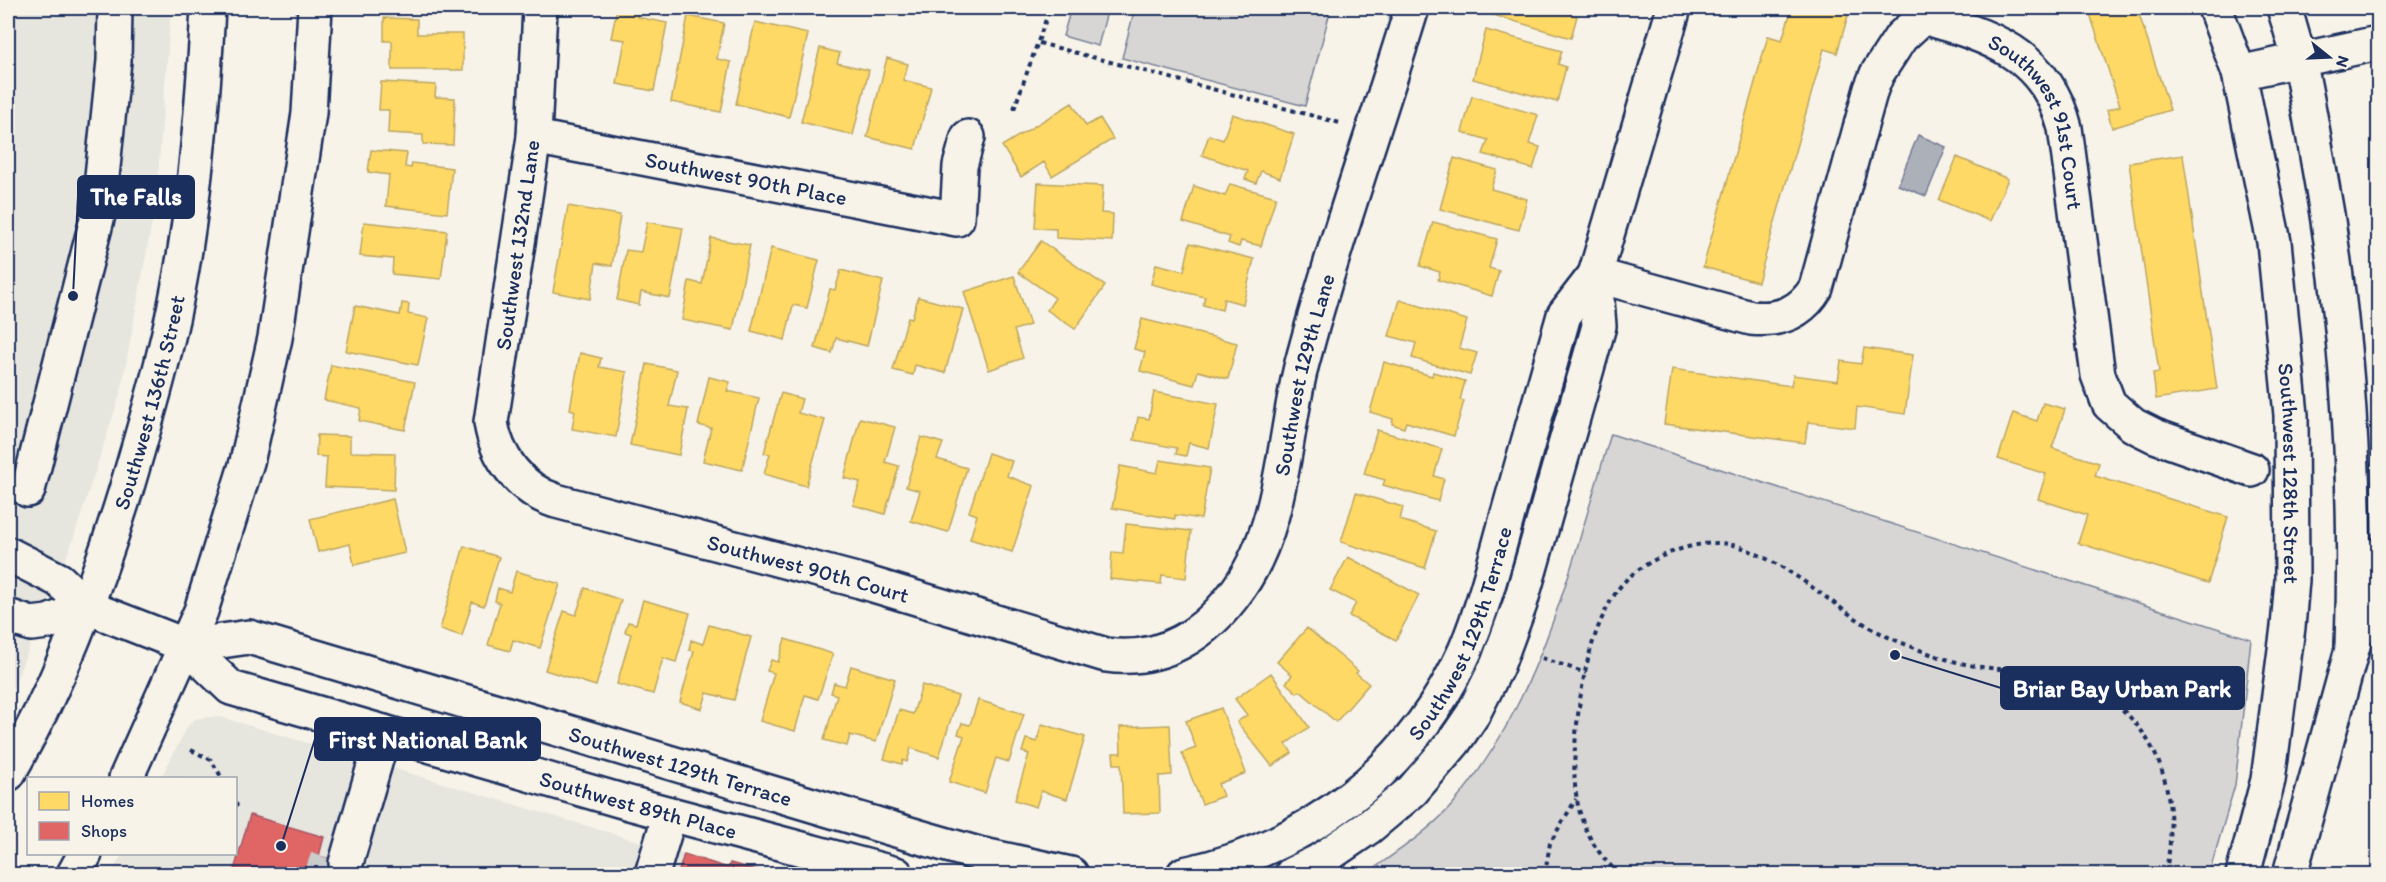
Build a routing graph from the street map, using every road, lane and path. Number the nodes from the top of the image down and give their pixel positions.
1 (115, 8) edge
2 (208, 8) edge
3 (315, 8) edge
4 (540, 8) edge
5 (1050, 8) edge
6 (1412, 8) edge
7 (1674, 8) edge
8 (2215, 8) edge
9 (2284, 8) edge
10 (1921, 12) edge
11 (1040, 43) junction
12 (2379, 43) edge
13 (2300, 60) junction
14 (2239, 73) junction
15 (1014, 109) dead end
16 (1345, 124) dead end
17 (534, 137) junction
18 (968, 137) dead end
19 (1595, 275) junction
20 (2252, 470) dead end
21 (517, 475) joint
22 (28, 490) dead end
23 (8, 554) edge
24 (2379, 555) edge
25 (87, 607) junction
26 (8, 615) edge
27 (187, 646) junction
28 (2352, 646) junction
29 (1106, 655) joint
30 (1542, 658) dead end
31 (1586, 673) junction
32 (384, 732) junction
33 (191, 750) dead end
34 (8, 774) edge
35 (126, 777) edge
36 (221, 777) edge
37 (1576, 799) junction
38 (670, 814) junction
39 (84, 855) edge
40 (336, 860) tunnel mouth
41 (74, 874) edge
42 (652, 874) edge
43 (896, 874) edge
44 (1071, 874) edge
45 (1184, 874) edge
46 (1292, 874) edge
47 (1545, 874) edge
48 (1619, 874) edge
49 (2165, 874) edge
50 (2243, 874) edge
51 (2290, 874) edge

1 - 22 street
2 - 25 street, Southwest 136th Street
3 - 27 street
4 - 17 street, Southwest 132nd Lane
5 - 11 path
6 - 29 street, Southwest 129th Lane
7 - 19 street, Southwest 129th Terrace
8 - 14 street, Southwest 128th Street
9 - 13 street
10 - 19 street, Southwest 91st Court
10 - 20 street, Southwest 91st Court
11 - 15 path
11 - 16 path
12 - 13 street
13 - 14 street
13 - 28 street
14 - 50 street, Southwest 128th Street
17 - 18 street, Southwest 90th Place
17 - 21 street, Southwest 132nd Lane
19 - 45 street, Southwest 129th Terrace
19 - 46 street, Southwest 129th Terrace
21 - 29 street, Southwest 90th Court
23 - 25 street
24 - 28 street
25 - 26 street
25 - 27 street, Southwest 89th Place
25 - 34 street, Southwest 136th Street
27 - 32 street, Southwest 89th Place
27 - 35 street
27 - 44 street, Southwest 129th Terrace
28 - 51 street
30 - 31 path
31 - 37 path
31 - 49 path
32 - 38 street, Southwest 89th Place
32 - 40 street
33 - 36 path
37 - 47 path
37 - 48 path
38 - 42 street
38 - 43 street, Southwest 89th Place
39 - 41 street

